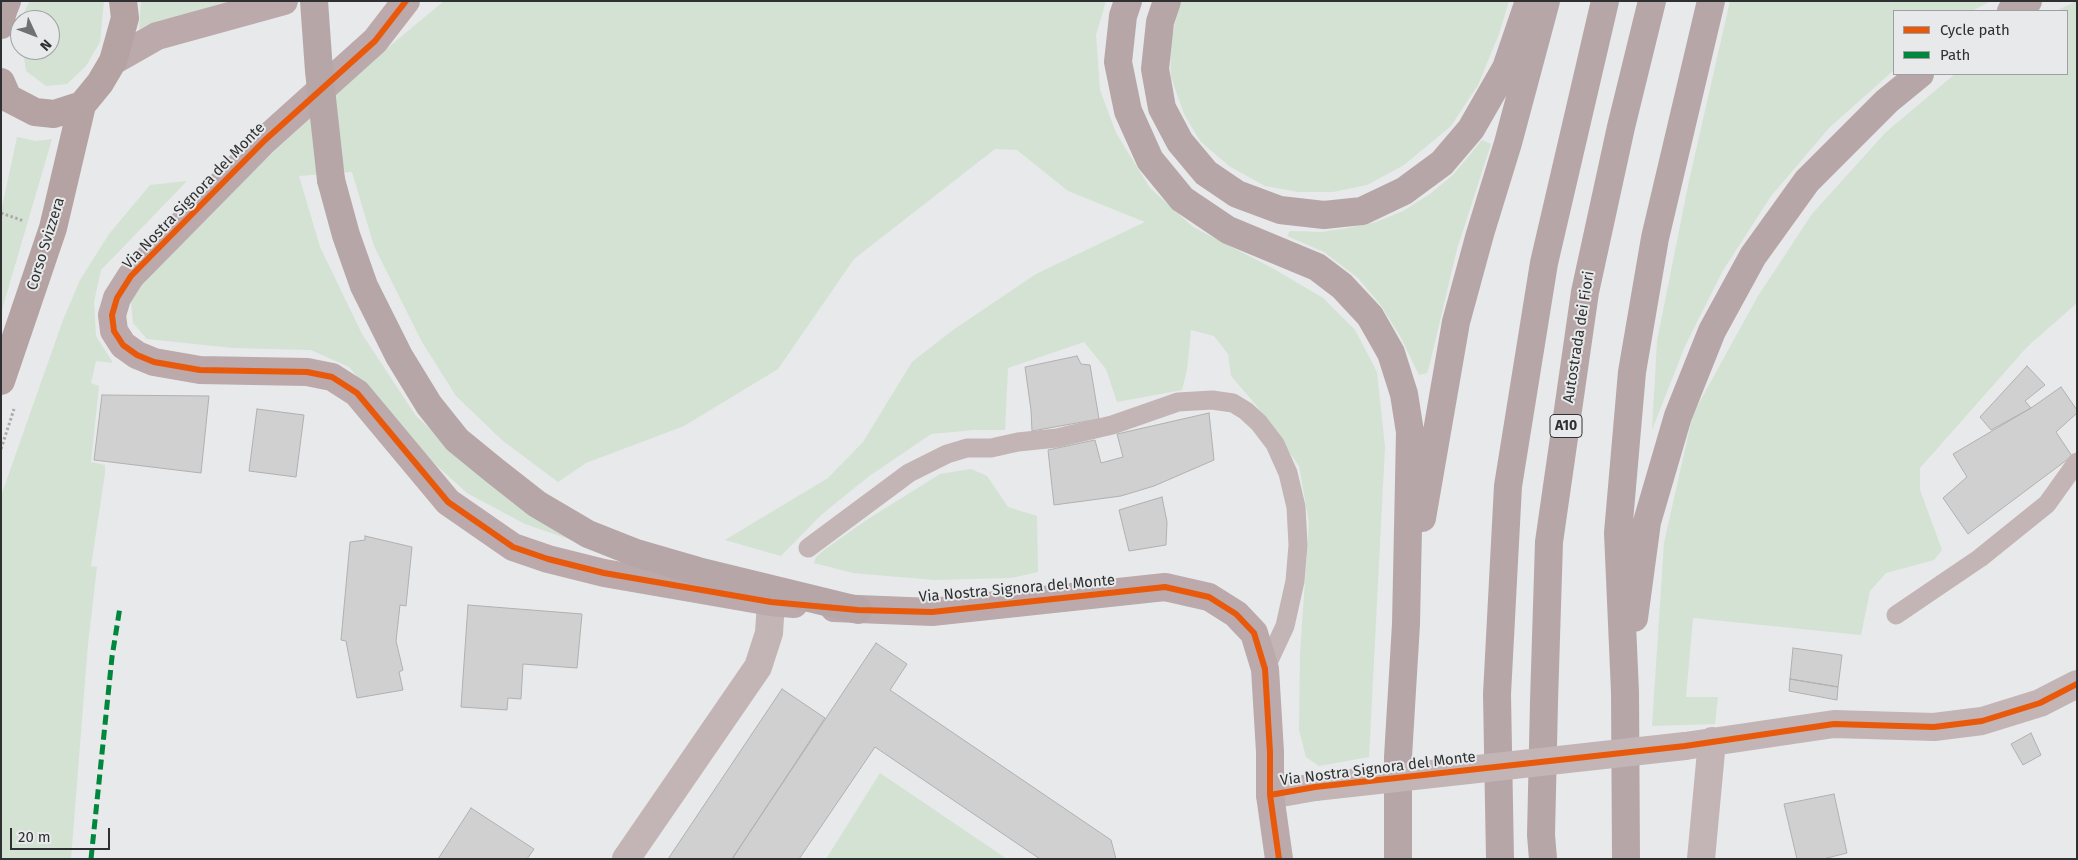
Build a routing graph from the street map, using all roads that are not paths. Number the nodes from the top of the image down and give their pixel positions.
1 (7, 1) edge
2 (124, 1) edge
3 (284, 1) edge
4 (314, 1) edge
5 (406, 1) edge
6 (1128, 1) edge
7 (1167, 1) edge
8 (1529, 1) edge
9 (1546, 1) edge
10 (1605, 1) edge
11 (1652, 1) edge
12 (1711, 1) edge
13 (2028, 1) edge
14 (2013, 10) edge
15 (1, 25) edge
16 (113, 61) junction
17 (1919, 75) edge
18 (4, 98) edge
19 (82, 105) junction
20 (1, 381) edge
21 (2077, 462) edge
22 (808, 548) dead end
23 (771, 602) junction
24 (858, 610) junction
25 (1896, 615) dead end
26 (1406, 624) junction
27 (1265, 670) junction
28 (2077, 684) edge
29 (1625, 692) junction
30 (1712, 741) junction
31 (1270, 795) junction
32 (626, 859) edge
33 (1279, 859) edge
34 (1398, 859) edge
35 (1500, 859) edge
36 (1543, 859) edge
37 (1626, 859) edge
38 (1701, 859) edge

1 - 15 main road
2 - 16 main road
3 - 16 street
4 - 24 highway, bridge
5 - 23 street, Via Nostra Signora del Monte
6 - 26 highway
7 - 8 highway
9 - 26 highway
10 - 35 highway
11 - 36 highway, Autostrada dei Fiori / A10
12 - 29 highway
13 - 14 highway
16 - 19 main road
17 - 29 highway
18 - 19 main road
19 - 20 main road, Corso Svizzera
21 - 25 lane
22 - 27 lane
23 - 24 street, Via Nostra Signora del Monte
23 - 32 street
24 - 27 street, Via Nostra Signora del Monte
26 - 34 highway
27 - 31 street, Via Nostra Signora del Monte
28 - 30 street, Via Nostra Signora del Monte
29 - 37 highway
30 - 31 street, Via Nostra Signora del Monte, bridge
30 - 38 street
31 - 33 street

